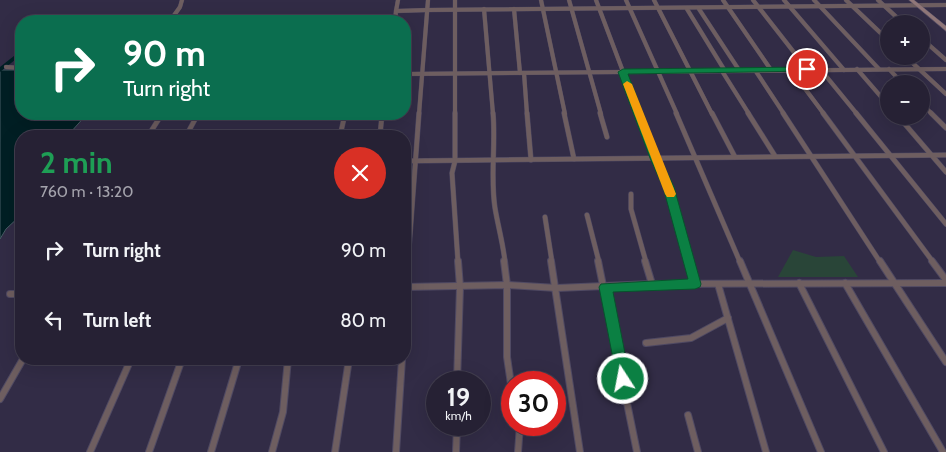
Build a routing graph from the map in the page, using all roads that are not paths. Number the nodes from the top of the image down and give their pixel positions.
1 (182, 0) edge
2 (398, 0) edge
3 (428, 0) edge
4 (455, 0) edge
5 (541, 0) edge
6 (569, 0) edge
7 (596, 0) edge
8 (626, 0) edge
9 (654, 0) edge
10 (723, 0) edge
11 (752, 0) edge
12 (784, 0) edge
13 (814, 0) edge
14 (846, 0) edge
15 (878, 0) edge
16 (912, 0) edge
17 (946, 5) edge
18 (820, 6) junction
19 (852, 6) junction
20 (884, 6) junction
21 (919, 6) junction
22 (758, 7) junction
23 (789, 7) junction
24 (571, 8) junction
25 (598, 8) junction
26 (629, 8) junction
27 (658, 8) junction
28 (727, 8) junction
29 (455, 9) junction
30 (484, 9) junction
31 (514, 9) junction
32 (542, 9) junction
33 (687, 9) junction
34 (699, 9) junction
35 (428, 10) junction
36 (396, 11) junction
37 (174, 15) edge
38 (396, 15) edge
39 (894, 15) edge
40 (946, 29) edge
41 (880, 32) edge
42 (930, 46) edge
43 (946, 60) edge
44 (915, 65) edge
45 (6, 67) dead end
46 (15, 68) edge
47 (889, 68) junction
48 (807, 69) junction
49 (857, 69) junction
50 (879, 69) junction
51 (919, 69) junction
52 (946, 69) edge
53 (739, 70) junction
54 (755, 70) junction
55 (772, 70) junction
56 (791, 70) junction
57 (822, 70) junction
58 (844, 70) junction
59 (658, 71) junction
60 (689, 71) junction
61 (723, 71) junction
62 (589, 72) junction
63 (623, 72) junction
64 (489, 73) junction
65 (522, 73) junction
66 (556, 73) junction
67 (411, 74) edge
68 (423, 74) junction
69 (456, 74) junction
70 (895, 75) edge
71 (946, 94) edge
72 (880, 96) edge
73 (930, 111) edge
74 (906, 125) edge
75 (946, 128) edge
76 (607, 137) dead end
77 (854, 155) junction
78 (890, 155) junction
79 (931, 155) junction
80 (946, 155) edge
81 (775, 156) junction
82 (811, 156) junction
83 (696, 157) junction
84 (735, 157) junction
85 (655, 158) junction
86 (574, 159) junction
87 (492, 160) junction
88 (531, 160) junction
89 (411, 161) edge
90 (415, 161) junction
91 (454, 161) junction
92 (946, 172) edge
93 (631, 194) dead end
94 (587, 215) dead end
95 (411, 217) edge
96 (545, 217) dead end
97 (946, 224) edge
98 (946, 282) edge
99 (845, 283) junction
100 (895, 283) junction
101 (652, 284) junction
102 (695, 284) junction
103 (718, 284) junction
104 (748, 284) junction
105 (799, 284) junction
106 (507, 285) junction
107 (411, 287) edge
108 (460, 287) junction
109 (606, 287) junction
110 (557, 288) junction
111 (10, 294) dead end
112 (15, 294) edge
113 (728, 318) junction
114 (646, 344) dead end
115 (946, 362) edge
116 (20, 365) edge
117 (128, 365) edge
118 (180, 365) edge
119 (237, 365) edge
120 (287, 365) edge
121 (347, 365) edge
122 (402, 365) edge
123 (457, 371) edge
124 (509, 371) edge
125 (0, 399) edge
126 (688, 415) dead end
127 (457, 436) edge
128 (519, 436) edge
129 (90, 452) edge
130 (149, 452) edge
131 (210, 452) edge
132 (272, 452) edge
133 (335, 452) edge
134 (396, 452) edge
135 (456, 452) edge
136 (518, 452) edge
137 (580, 452) edge
138 (637, 452) edge
139 (698, 452) edge
140 (766, 452) edge
141 (821, 452) edge
142 (884, 452) edge
143 (942, 452) edge

1 - 37 street
2 - 36 street
3 - 35 street
4 - 29 street
5 - 32 street
6 - 24 street
7 - 25 street
8 - 26 street
9 - 27 street
10 - 28 street
11 - 22 street
12 - 23 street
13 - 18 street
14 - 19 street
15 - 20 street
16 - 21 main road
17 - 21 street
18 - 19 street
18 - 23 street
18 - 50 street
19 - 20 street
19 - 41 street
20 - 21 street
20 - 39 street
21 - 40 main road
22 - 23 street
22 - 28 street
22 - 48 street
23 - 58 street
24 - 25 street
24 - 32 street
24 - 62 street
25 - 26 street
25 - 63 street
26 - 27 street
26 - 59 street
27 - 33 street
27 - 60 street
28 - 34 street
28 - 55 street
29 - 30 street
29 - 35 street
29 - 69 street
30 - 31 street
30 - 64 street
31 - 32 street
31 - 65 street
32 - 66 street
33 - 34 street
33 - 61 street
34 - 53 street
35 - 36 street
35 - 68 street
36 - 38 street
42 - 43 street
44 - 51 street
45 - 46 street
47 - 50 street
47 - 51 street
47 - 70 street
48 - 56 street
48 - 57 street
49 - 50 street
49 - 58 street
49 - 72 street
51 - 52 street
51 - 71 street
53 - 54 street
53 - 61 street
54 - 55 street
54 - 82 street
55 - 56 street
56 - 77 street
57 - 58 street
57 - 78 street
59 - 60 street
59 - 63 street
59 - 83 street
60 - 61 street
60 - 84 street
61 - 81 street
62 - 63 street
62 - 66 street
62 - 76 street
63 - 85 street
64 - 65 street
64 - 69 street
64 - 87 street
65 - 66 street
65 - 88 street
66 - 86 street
67 - 68 street
68 - 69 street
68 - 90 street
69 - 91 street
73 - 75 street
74 - 79 street
77 - 78 street
77 - 82 street
77 - 98 street
78 - 79 street
78 - 97 street
79 - 80 street
79 - 92 street
81 - 82 street
81 - 84 street
82 - 100 street
83 - 84 street
83 - 85 street
83 - 104 street
85 - 86 street
85 - 102 street
86 - 88 street
87 - 88 street
87 - 91 street
87 - 106 street
89 - 90 street
90 - 91 street
90 - 95 street
91 - 108 street
93 - 101 street
94 - 109 street
96 - 110 street
98 - 100 street
99 - 100 street
99 - 105 street
99 - 143 street
100 - 115 street
101 - 102 street
101 - 109 street
102 - 103 street
103 - 104 street
103 - 113 street
104 - 105 street
104 - 141 street
105 - 142 street
106 - 108 street
106 - 110 street
106 - 124 street
107 - 108 street
108 - 123 street
109 - 110 street
109 - 138 street
110 - 137 street
111 - 112 street
113 - 114 street
113 - 140 street
116 - 125 street
117 - 129 street
118 - 130 street
119 - 131 street
120 - 132 street
121 - 133 street
122 - 134 street
126 - 139 street
127 - 135 street
128 - 136 street

